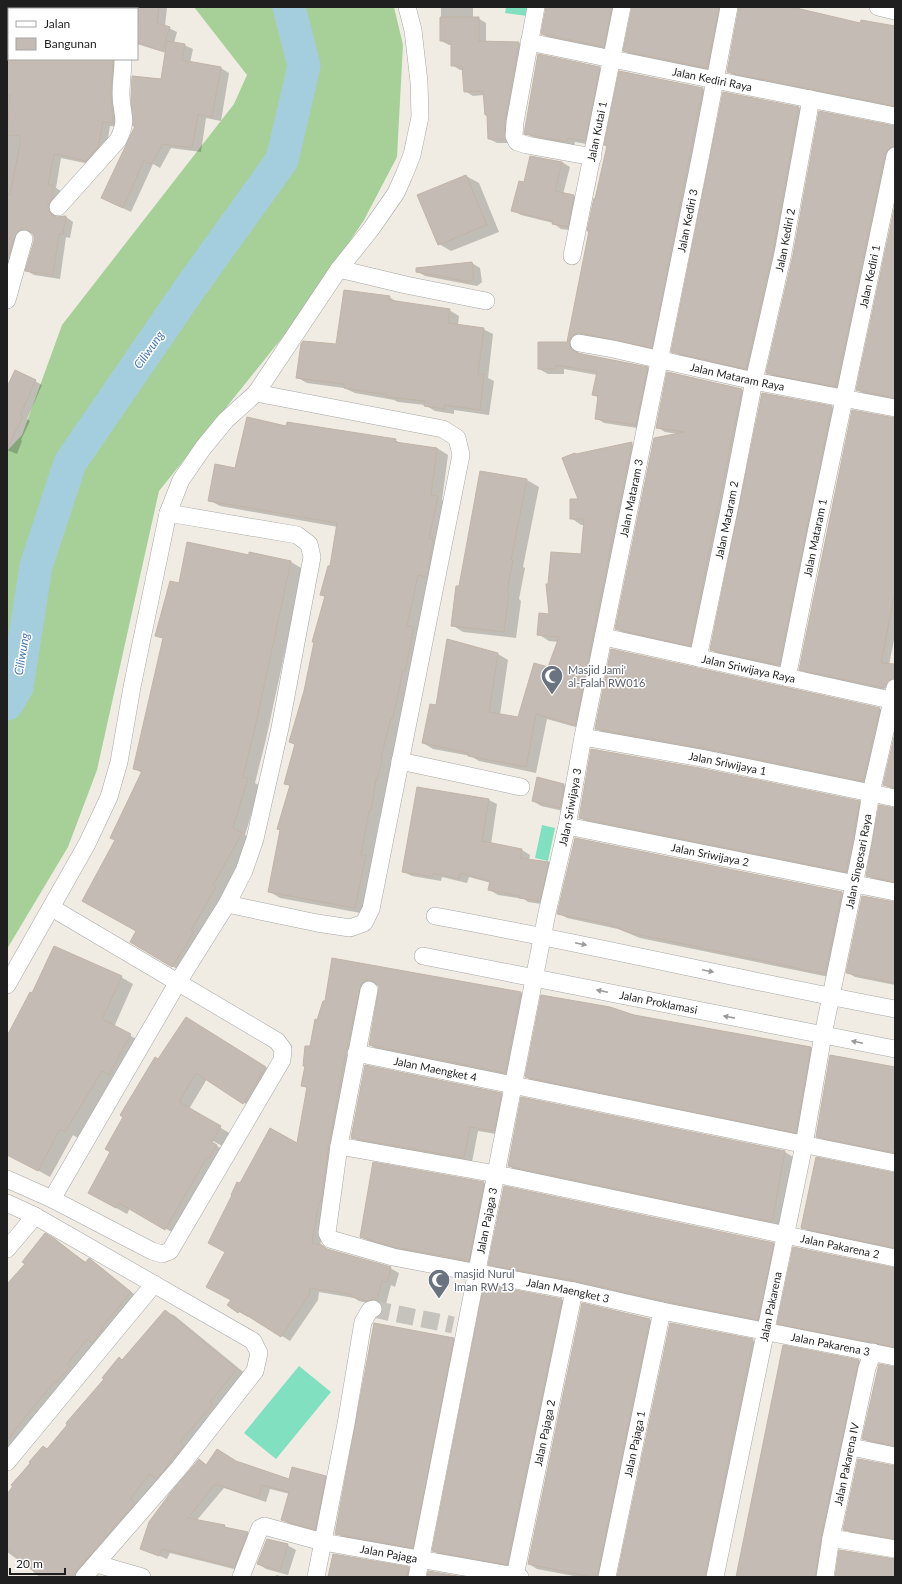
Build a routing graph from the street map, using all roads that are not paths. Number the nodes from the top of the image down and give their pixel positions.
1 (407, 7) edge
2 (536, 7) edge
3 (622, 7) edge
4 (729, 7) edge
5 (878, 7) edge
6 (895, 11) edge
7 (530, 42) junction
8 (124, 60) edge
9 (612, 60) junction
10 (714, 80) junction
11 (811, 98) junction
12 (895, 116) edge
13 (593, 156) junction
14 (895, 156) edge
15 (58, 207) dead end
16 (24, 239) dead end
17 (572, 256) dead end
18 (339, 269) junction
19 (7, 300) edge
20 (486, 301) dead end
21 (579, 343) dead end
22 (659, 360) junction
23 (754, 381) junction
24 (256, 394) junction
25 (845, 397) junction
26 (895, 408) edge
27 (168, 512) junction
28 (604, 637) junction
29 (698, 658) junction
30 (787, 678) junction
31 (894, 696) edge
32 (583, 737) junction
33 (400, 761) junction
34 (521, 787) dead end
35 (871, 793) junction
36 (895, 798) edge
37 (567, 826) junction
38 (854, 884) junction
39 (895, 892) edge
40 (227, 904) junction
41 (52, 908) junction
42 (435, 916) dead end
43 (543, 936) junction
44 (423, 956) dead end
45 (535, 977) junction
46 (178, 982) junction
47 (7, 985) edge
48 (369, 990) dead end
49 (831, 997) junction
50 (895, 1010) edge
51 (823, 1035) junction
52 (895, 1050) edge
53 (356, 1052) junction
54 (514, 1084) junction
55 (804, 1145) junction
56 (339, 1146) junction
57 (895, 1164) edge
58 (496, 1174) junction
59 (7, 1179) edge
60 (52, 1199) junction
61 (7, 1204) edge
62 (34, 1216) junction
63 (785, 1234) junction
64 (7, 1249) edge
65 (895, 1258) edge
66 (477, 1273) junction
67 (154, 1284) junction
68 (574, 1291) junction
69 (373, 1309) dead end
70 (662, 1311) junction
71 (766, 1332) junction
72 (873, 1352) junction
73 (895, 1357) edge
74 (851, 1447) junction
75 (895, 1456) edge
76 (7, 1462) edge
77 (831, 1538) junction
78 (324, 1542) junction
79 (895, 1549) edge
80 (420, 1559) junction
81 (96, 1564) junction
82 (84, 1577) edge
83 (142, 1577) edge
84 (241, 1577) edge
85 (316, 1577) edge
86 (416, 1577) edge
87 (518, 1577) edge
88 (607, 1577) edge
89 (715, 1577) edge
90 (825, 1577) edge

1 - 18 street
2 - 7 street
3 - 9 street, Jalan Kutai 1
4 - 10 street, Jalan Kediri 3
5 - 6 street
7 - 9 street, Jalan Kediri Raya
7 - 13 street
8 - 15 street
9 - 10 street, Jalan Kediri Raya
9 - 13 street, Jalan Kutai 1
10 - 11 street, Jalan Kediri Raya
10 - 22 street, Jalan Kediri 3
11 - 12 street, Jalan Kediri Raya
11 - 23 street, Jalan Kediri 2
13 - 17 street, Jalan Kutai 1
14 - 25 street, Jalan Kediri 1
16 - 19 street
18 - 20 street
18 - 24 street
21 - 22 street, Jalan Mataram Raya
22 - 23 street, Jalan Mataram Raya
22 - 28 street, Jalan Mataram 3
23 - 25 street, Jalan Mataram Raya
23 - 29 street, Jalan Mataram 2
24 - 27 street
24 - 33 street
25 - 26 street, Jalan Mataram Raya
25 - 30 street, Jalan Mataram 1
27 - 40 street
27 - 41 street
28 - 29 street, Jalan Sriwijaya Raya
28 - 32 street, Jalan Sriwijaya 3
29 - 30 street, Jalan Sriwijaya Raya
30 - 31 street, Jalan Sriwijaya Raya
31 - 35 street, Jalan Singosari Raya
32 - 35 street, Jalan Sriwijaya 1
32 - 37 street, Jalan Sriwijaya 3
33 - 34 street
33 - 40 street
35 - 36 street, Jalan Sriwijaya 1
35 - 38 street, Jalan Singosari Raya
37 - 38 street, Jalan Sriwijaya 2
37 - 43 street, Jalan Sriwijaya 3
38 - 39 street, Jalan Sriwijaya 2
38 - 49 street, Jalan Singosari Raya
40 - 46 street
41 - 46 street
41 - 47 street
42 - 43 street
43 - 45 street, Jalan Sriwijaya 3
43 -> 49 street
44 - 45 street, Jalan Proklamasi
51 -> 45 street, Jalan Proklamasi
45 - 54 street, Jalan Pajaga 3
46 - 60 street
46 - 60 street
48 - 53 street
49 - 50 street
49 - 51 street, Jalan Singosari Raya
52 -> 51 street, Jalan Proklamasi
51 - 55 street, Jalan Pakarena
53 - 54 street, Jalan Maengket 4
53 - 56 street
54 - 55 street, Jalan Maengket 4
54 - 58 street, Jalan Pajaga 3
55 - 57 street, Jalan Maengket 4
55 - 63 street, Jalan Pakarena
56 - 58 street, Jalan Pakarena 2
56 - 66 street, Jalan Maengket 3
58 - 63 street, Jalan Pakarena 2
58 - 66 street, Jalan Pajaga 3
59 - 60 street
61 - 62 street
62 - 64 street
62 - 67 street
63 - 65 street, Jalan Pakarena 2
63 - 71 street, Jalan Pakarena
66 - 68 street, Jalan Maengket 3
66 - 80 street, Jalan Pajaga 3
67 - 76 street
67 - 81 street
68 - 70 street, Jalan Maengket 3
68 - 87 street, Jalan Pajaga 2
69 - 78 street
70 - 71 street, Jalan Maengket 3
70 - 88 street, Jalan Pajaga 1
71 - 72 street, Jalan Pakarena 3
71 - 89 street, Jalan Pakarena
72 - 73 street, Jalan Pakarena 3
72 - 74 street, Jalan Pakarena IV
74 - 75 street
74 - 77 street, Jalan Pakarena IV
77 - 79 street
77 - 90 street, Jalan Pakarena IV
78 - 80 street, Jalan Pajaga
78 - 84 street, Jalan Pajaga
78 - 85 street
80 - 86 street, Jalan Pajaga 3
80 - 87 street, Jalan Pajaga
81 - 82 street
81 - 83 street

